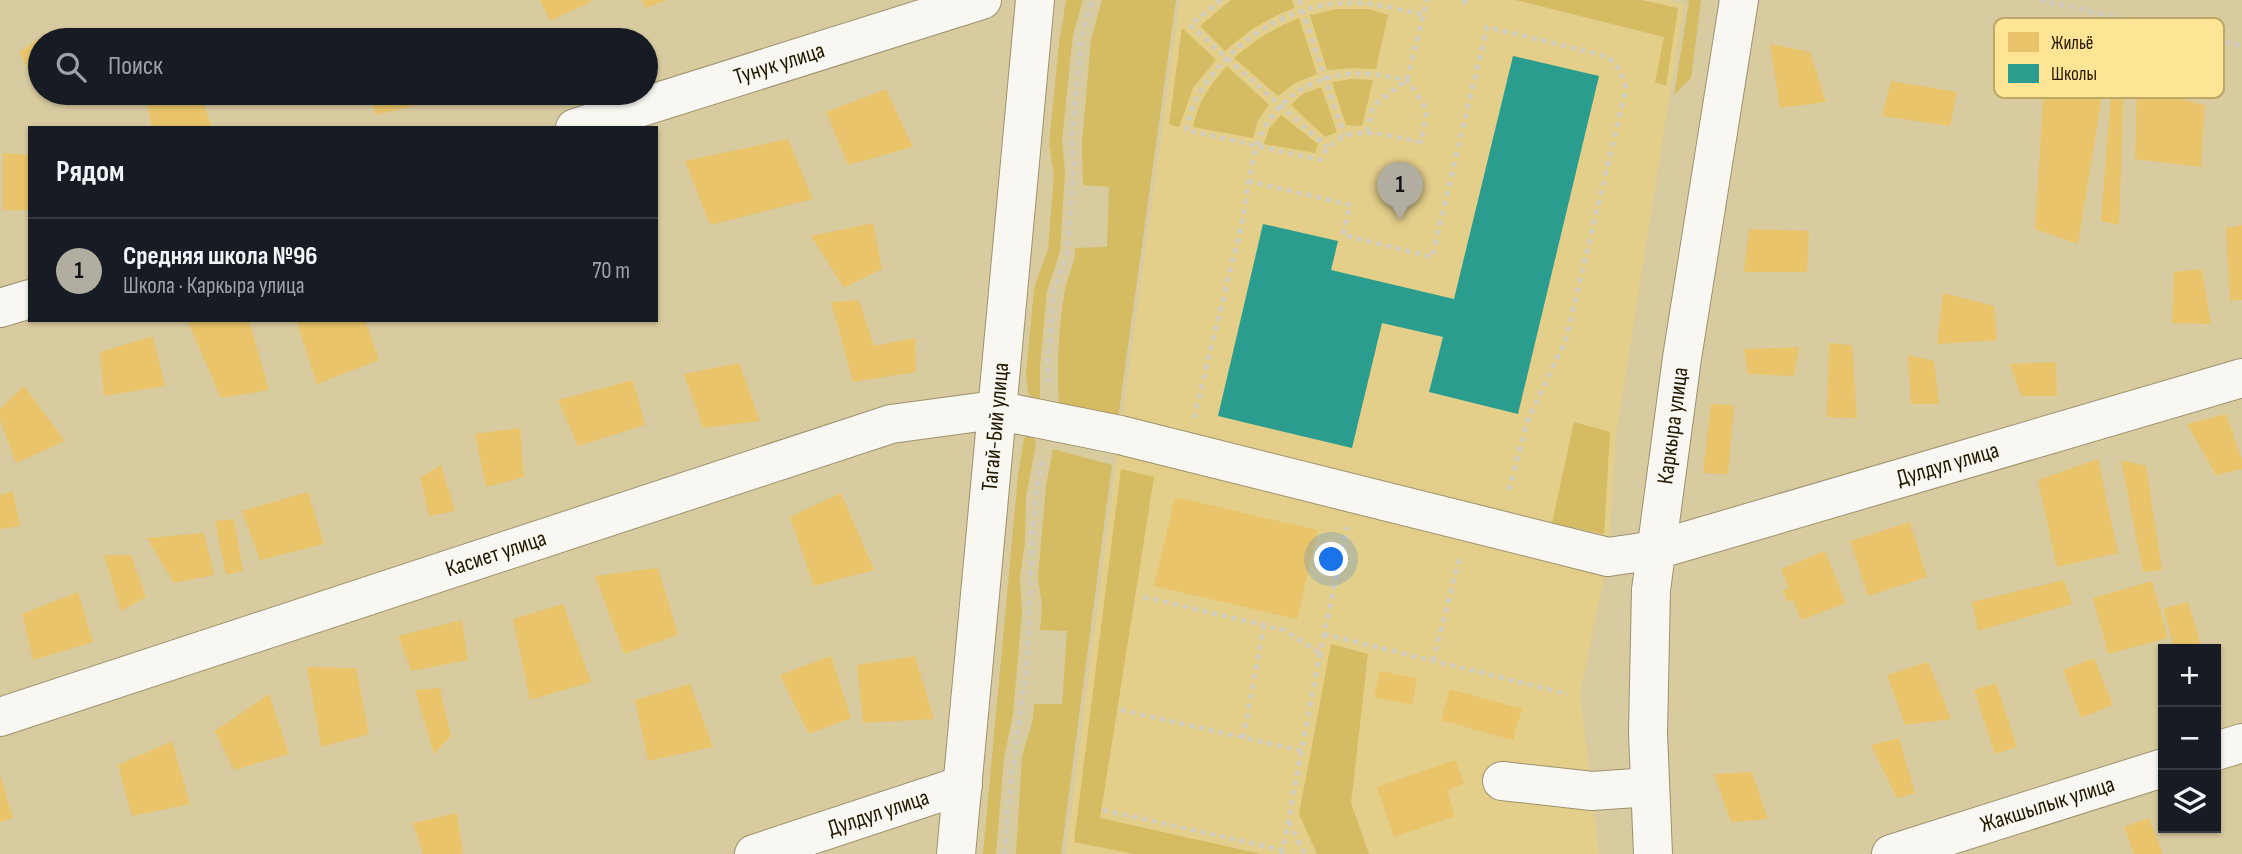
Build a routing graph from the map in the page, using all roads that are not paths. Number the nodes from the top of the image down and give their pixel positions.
1 (982, 0) edge
2 (1035, 0) edge
3 (1739, 0) edge
4 (658, 102) edge
5 (648, 105) edge
6 (581, 126) edge
7 (28, 300) edge
8 (0, 308) edge
9 (2242, 377) edge
10 (995, 410) junction
11 (1354, 494) joint
12 (1656, 550) junction
13 (0, 717) edge
14 (2242, 743) edge
15 (2221, 749) edge
16 (2158, 770) edge
17 (1502, 781) dead end
18 (963, 785) junction
19 (1650, 787) junction
20 (754, 854) edge
21 (956, 854) edge
22 (1653, 854) edge
23 (1891, 854) edge

1 - 4 street, Тунук улица
2 - 10 street, Тагай-Бий улица
3 - 12 street, Каркыра улица
5 - 6 street, Тунук улица
7 - 8 street
9 - 12 street, Дулдул улица
10 - 11 street, Касиет улица
10 - 13 street, Касиет улица
10 - 18 street, Тагай-Бий улица
11 - 12 street, Дулдул улица
12 - 19 street, Каркыра улица
14 - 15 street
16 - 23 street, Жакшылык улица
17 - 19 street
18 - 20 street, Дулдул улица
18 - 21 street, Тагай-Бий улица
19 - 22 street, Каркыра улица

